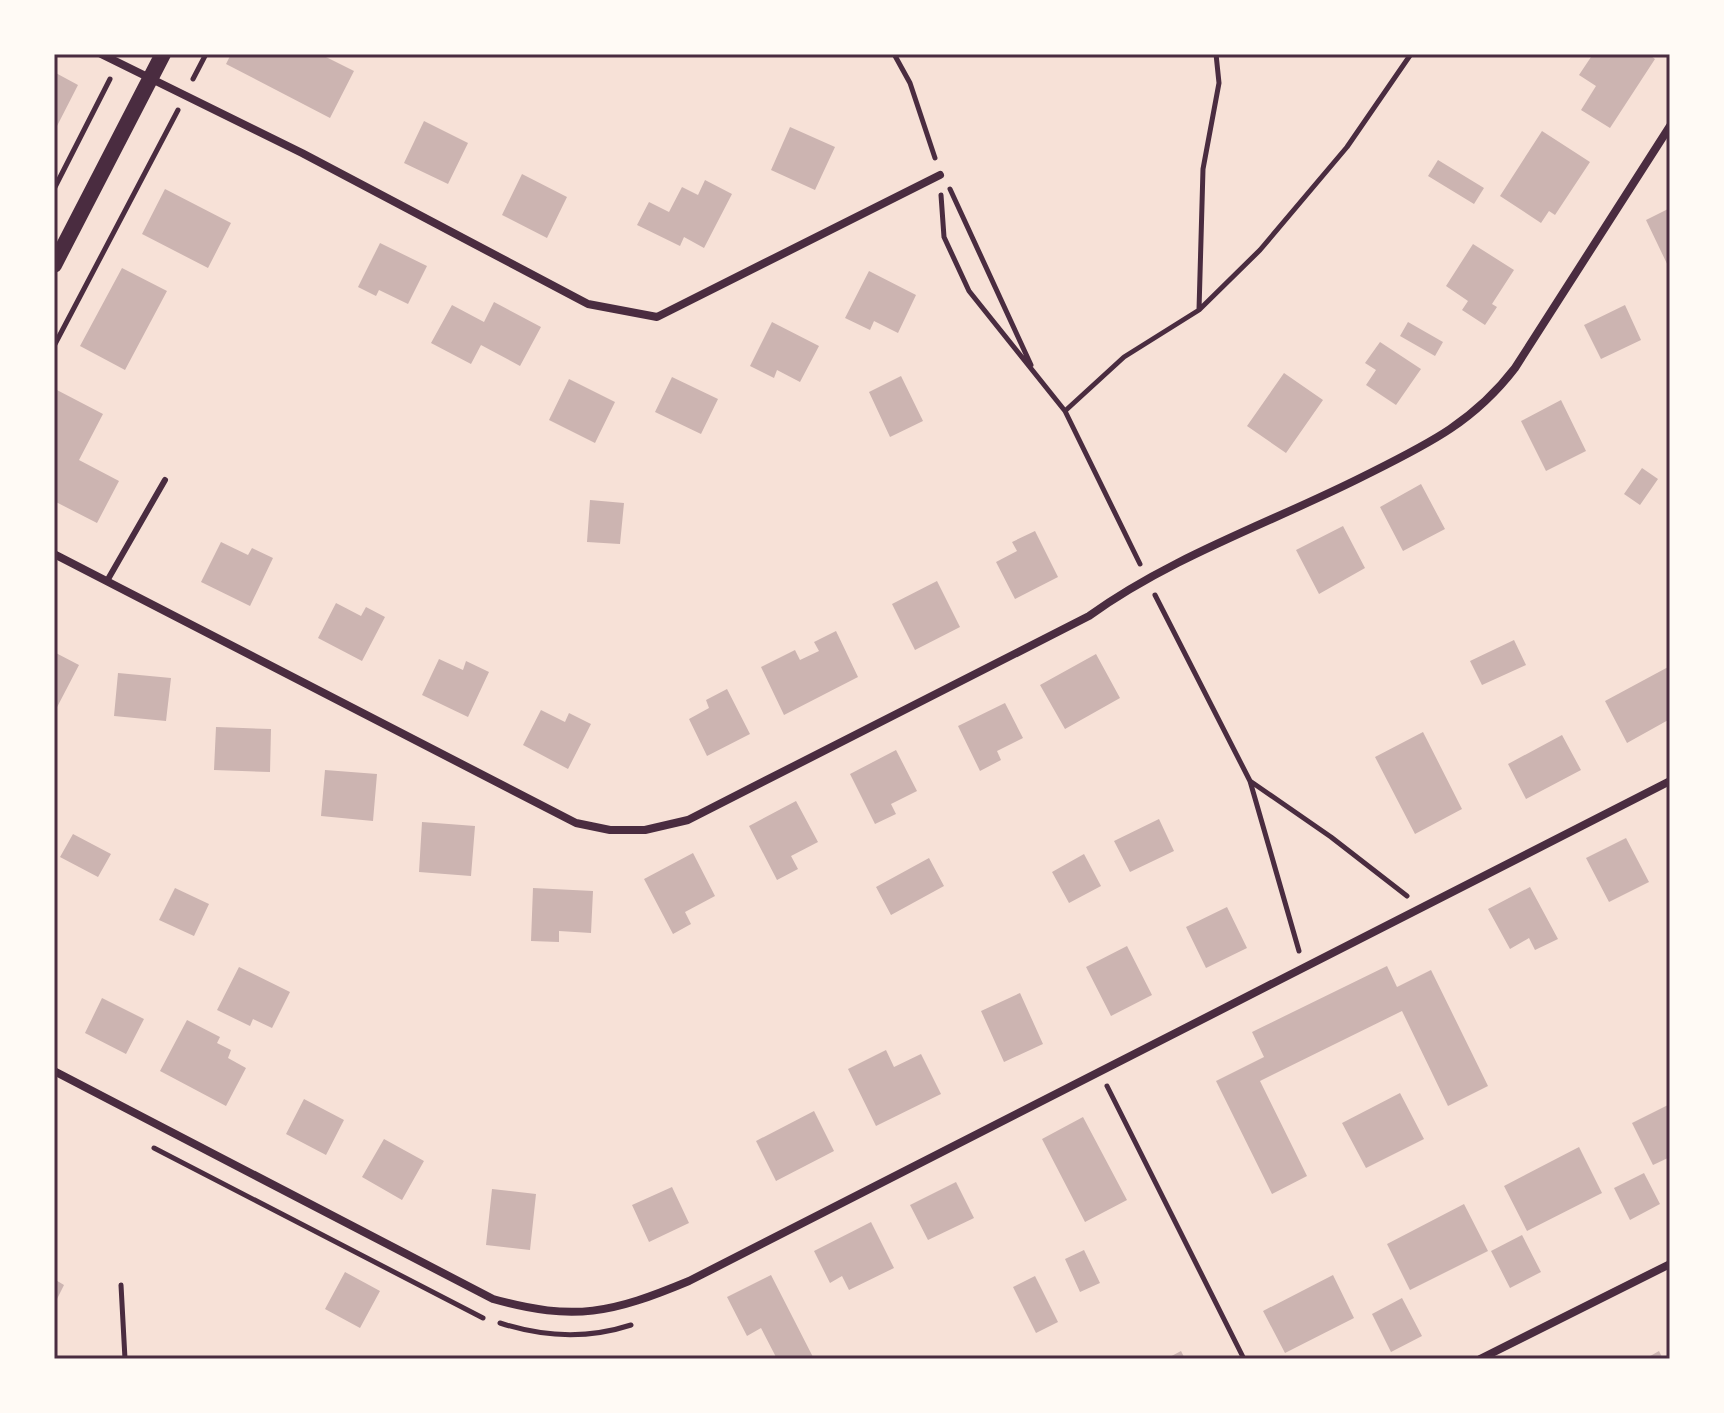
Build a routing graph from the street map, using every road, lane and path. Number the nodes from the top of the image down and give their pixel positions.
1 (101, 54) edge
2 (163, 54) edge
3 (206, 54) edge
4 (894, 54) edge
5 (1216, 54) edge
6 (1411, 54) edge
7 (119, 63) junction
8 (150, 78) junction
9 (185, 95) junction
10 (1670, 126) edge
11 (940, 175) junction
12 (54, 189) edge
13 (54, 265) edge
14 (1199, 310) junction
15 (54, 346) edge
16 (1034, 373) junction
17 (1065, 411) junction
18 (165, 480) dead end
19 (54, 554) edge
20 (1147, 580) junction
21 (107, 581) junction
22 (1250, 781) junction
23 (1670, 781) edge
24 (1420, 907) junction
25 (1304, 967) junction
26 (54, 1071) edge
27 (1099, 1071) junction
28 (1670, 1264) edge
29 (121, 1285) dead end
30 (125, 1359) edge
31 (1244, 1359) edge
32 (1480, 1359) edge

1 - 7 street
2 - 8 main road
3 - 9 path
4 - 11 path
5 - 14 path
6 - 14 path
7 - 8 street
7 - 12 path
8 - 9 street
8 - 13 main road
9 - 11 street
9 - 15 path
10 - 20 street
11 - 16 path
11 - 16 path
14 - 17 path
16 - 17 path
17 - 20 path
18 - 21 lane
19 - 21 street
20 - 21 street
20 - 22 path
22 - 24 path
22 - 25 path
23 - 24 street
24 - 25 street
25 - 27 street
26 - 27 street
27 - 31 path
28 - 32 street
29 - 30 path

